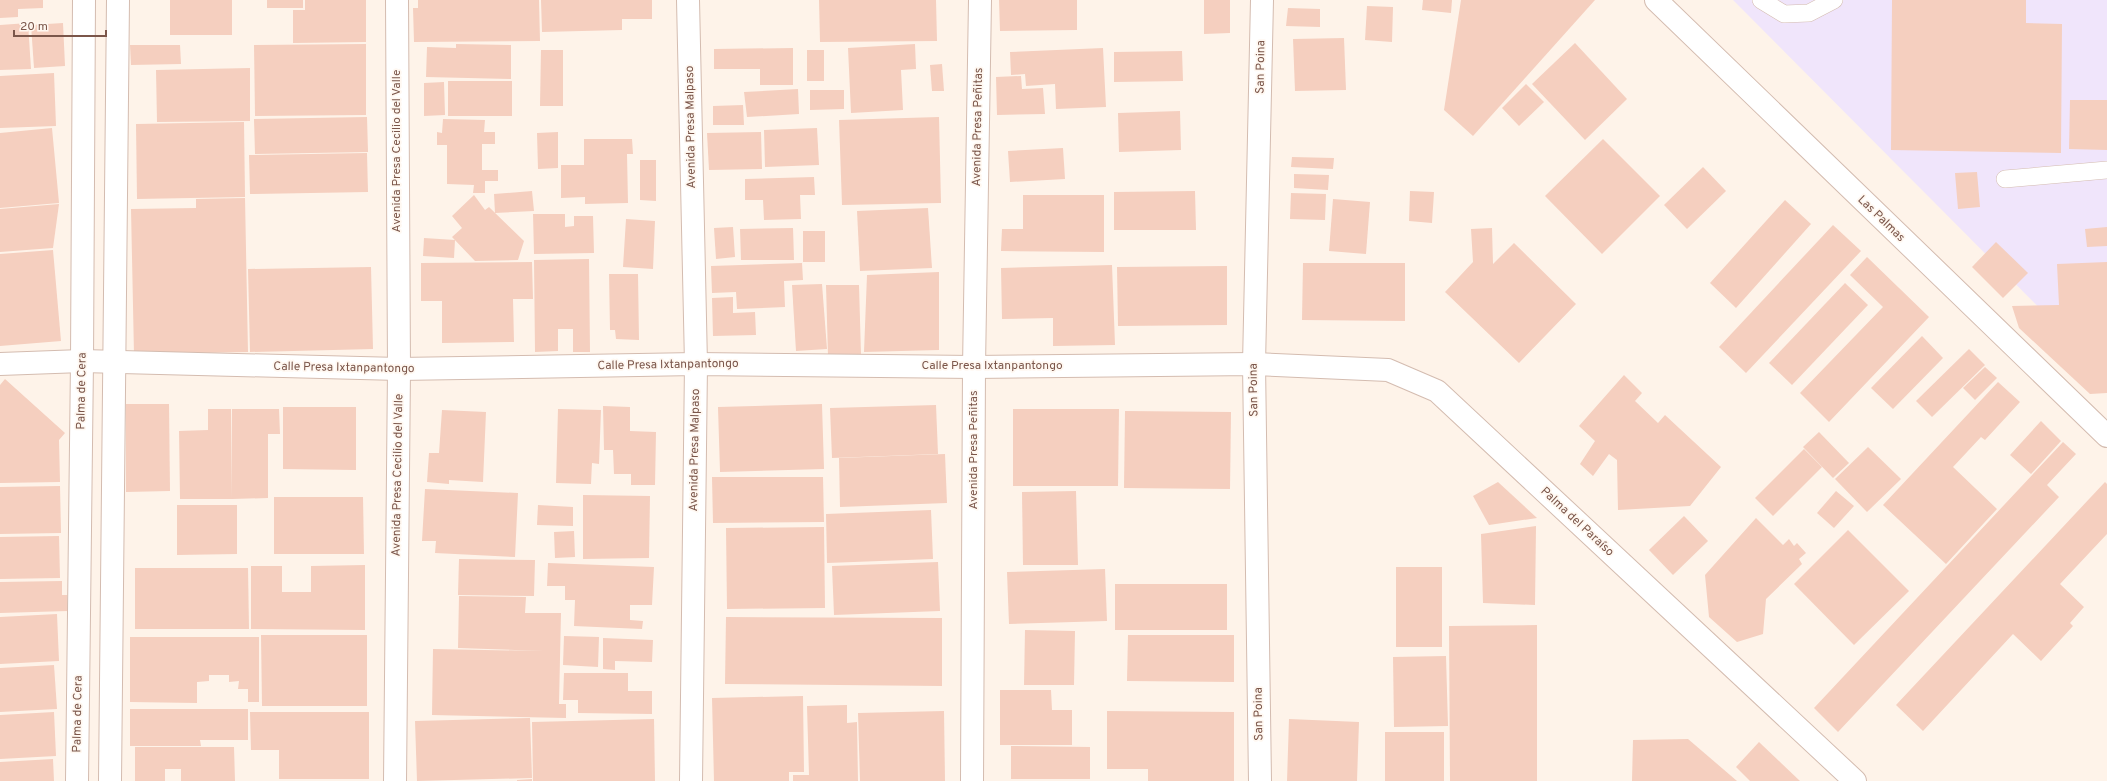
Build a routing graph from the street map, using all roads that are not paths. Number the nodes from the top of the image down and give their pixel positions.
1 (84, 0) edge
2 (118, 0) edge
3 (397, 0) edge
4 (688, 0) edge
5 (980, 0) edge
6 (1262, 0) edge
7 (1656, 0) edge
8 (1761, 0) edge
9 (1834, 0) edge
10 (2107, 170) edge
11 (2005, 179) dead end
12 (82, 361) junction
13 (114, 362) junction
14 (0, 364) edge
15 (696, 364) junction
16 (1254, 364) junction
17 (974, 366) junction
18 (398, 370) junction
19 (2107, 436) edge
20 (77, 781) edge
21 (110, 781) edge
22 (395, 781) edge
23 (691, 781) edge
24 (972, 781) edge
25 (1260, 781) edge
26 (1855, 781) edge

1 - 12 street, Palma de Cera
2 - 13 street
3 - 18 street, Avenida Presa Cecilio del Valle
4 - 15 street, Avenida Presa Malpaso
5 - 17 street, Avenida Presa Peñitas
6 - 16 street, San Poina
7 - 19 street, Las Palmas
8 - 9 lane
10 - 11 lane
12 - 13 street, Calle Presa Ixtanpantongo
12 - 14 street, Calle Presa Ixtanpantongo
12 - 20 street, Palma de Cera
13 - 18 street, Calle Presa Ixtanpantongo
13 - 21 street
15 - 17 street, Calle Presa Ixtanpantongo
15 - 18 street, Calle Presa Ixtanpantongo
15 - 23 street, Avenida Presa Malpaso
16 - 17 street, Calle Presa Ixtanpantongo
16 - 25 street, San Poina
16 - 26 street, Palma del Paraíso
17 - 24 street, Avenida Presa Peñitas
18 - 22 street, Avenida Presa Cecilio del Valle

